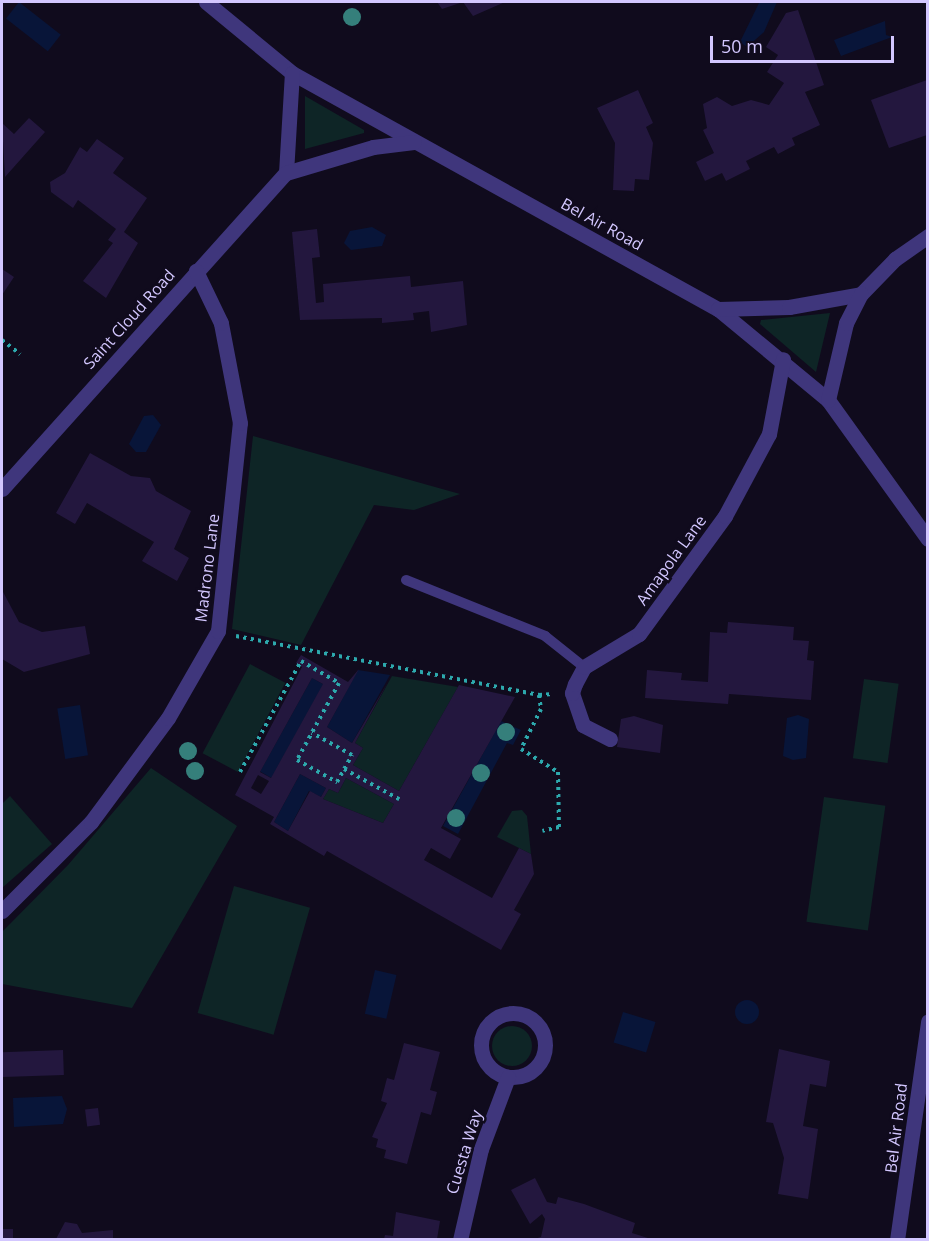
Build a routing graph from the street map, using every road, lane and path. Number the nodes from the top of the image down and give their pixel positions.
1 (206, 2) edge
2 (292, 73) junction
3 (414, 142) junction
4 (286, 173) junction
5 (927, 236) edge
6 (196, 271) junction
7 (861, 294) junction
8 (718, 309) junction
9 (2, 340) edge
10 (20, 354) dead end
11 (783, 359) junction
12 (828, 400) junction
13 (2, 489) edge
14 (927, 539) edge
15 (406, 580) dead end
16 (218, 631) junction
17 (584, 668) junction
18 (312, 733) junction
19 (610, 739) dead end
20 (344, 769) junction
21 (240, 772) dead end
22 (399, 799) dead end
23 (542, 831) dead end
24 (2, 911) edge
25 (927, 1021) edge
26 (508, 1077) junction
27 (460, 1239) edge
28 (897, 1239) edge

1 - 2 street, Bel Air Road
2 - 3 street, Bel Air Road
2 - 4 street
3 - 4 street
3 - 8 street, Bel Air Road
4 - 6 street, Saint Cloud Road
5 - 7 street
6 - 13 street, Saint Cloud Road
6 - 16 street, Madrono Lane
7 - 8 street
7 - 12 street
8 - 11 street, Bel Air Road
9 - 10 path
11 - 12 street, Bel Air Road
11 - 17 street, Amapola Lane
12 - 14 street, Bel Air Road
15 - 17 lane
16 - 23 path
16 - 24 street, Madrono Lane
17 - 19 street
18 - 20 path
18 - 20 path
18 - 21 path
20 - 22 path
25 - 28 street, Bel Air Road
26 - 26 street
26 - 27 street, Cuesta Way

